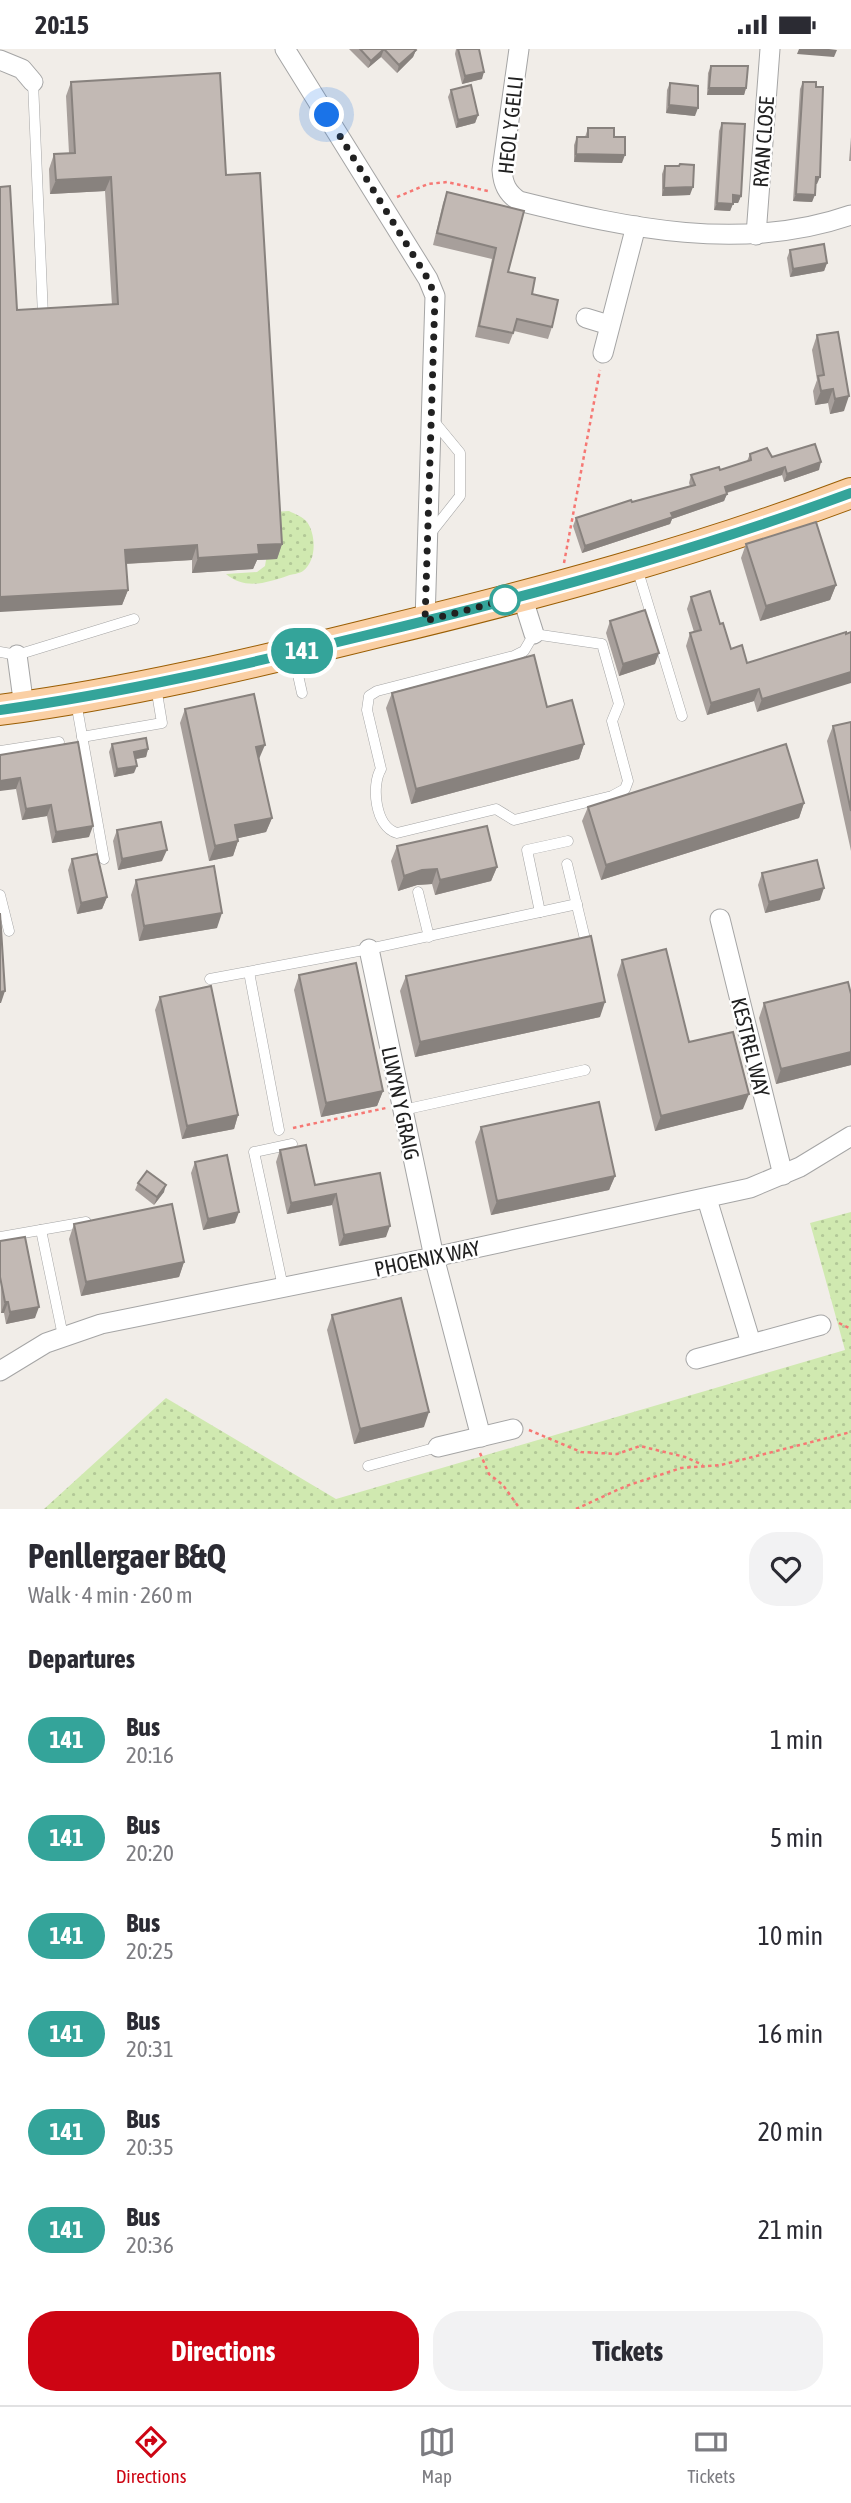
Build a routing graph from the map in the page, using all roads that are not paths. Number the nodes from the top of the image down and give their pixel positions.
1 (285, 49) edge
2 (519, 49) edge
3 (770, 49) edge
4 (0, 60) edge
5 (33, 82) joint
6 (851, 215) edge
7 (636, 226) junction
8 (756, 235) junction
9 (43, 316) edge
10 (586, 318) dead end
11 (609, 325) junction
12 (603, 353) road end
13 (432, 418) junction
14 (851, 493) edge
15 (428, 536) junction
16 (636, 564) junction
17 (523, 596) junction
18 (134, 619) dead end
19 (425, 621) junction
20 (534, 634) junction
21 (293, 653) junction
22 (8, 654) edge
23 (155, 684) junction
24 (302, 693) dead end
25 (75, 698) junction
26 (12, 708) edge
27 (682, 716) dead end
28 (82, 737) junction
29 (59, 742) edge
30 (0, 751) edge
31 (568, 841) dead end
32 (104, 859) dead end
33 (567, 864) dead end
34 (418, 892) dead end
35 (0, 895) edge
36 (577, 904) junction
37 (540, 912) junction
38 (720, 919) dead end
39 (9, 932) dead end
40 (429, 937) junction
41 (586, 943) edge
42 (369, 950) junction
43 (248, 972) junction
44 (210, 979) dead end
45 (586, 1070) dead end
46 (401, 1107) junction
47 (279, 1130) road end
48 (851, 1136) edge
49 (292, 1144) dead end
50 (783, 1175) junction
51 (707, 1199) junction
52 (93, 1221) edge
53 (41, 1230) junction
54 (0, 1237) edge
55 (434, 1257) junction
56 (283, 1286) junction
57 (821, 1325) dead end
58 (62, 1336) junction
59 (751, 1343) junction
60 (696, 1359) dead end
61 (0, 1371) edge
62 (513, 1429) road end
63 (478, 1438) junction
64 (438, 1447) joint
65 (368, 1466) dead end

1 - 13 street
2 - 7 street, HEOL Y GELLI
3 - 8 street, RYAN CLOSE
4 - 5 street
5 - 9 lane
6 - 8 street, HEOL Y GELLI
7 - 8 street, HEOL Y GELLI
7 - 11 street
10 - 11 street
11 - 12 street
13 - 15 street
13 - 15 lane
14 - 16 main road
15 - 19 street
16 - 17 main road
16 - 27 lane
17 - 19 main road
17 - 20 street
18 - 22 lane
19 - 21 main road
20 - 20 lane
21 - 23 main road
21 - 24 lane
22 - 26 street
23 - 25 main road
23 - 28 lane
25 - 26 main road
25 - 28 lane
28 - 32 lane
29 - 30 lane
31 - 37 lane
33 - 36 lane
34 - 40 lane
35 - 39 lane
36 - 37 lane
36 - 41 lane
37 - 40 lane
38 - 50 street, KESTREL WAY
40 - 42 lane
42 - 43 lane
42 - 46 street, LLWYN Y GRAIG
43 - 44 lane
43 - 47 lane
45 - 46 lane
46 - 55 street, LLWYN Y GRAIG
48 - 50 street, PHOENIX WAY
49 - 56 lane
50 - 51 street, PHOENIX WAY
51 - 55 street, PHOENIX WAY
51 - 59 street
52 - 53 lane
53 - 54 lane
53 - 58 lane
55 - 56 street, PHOENIX WAY
55 - 63 street, LLWYN Y GRAIG
56 - 58 street, PHOENIX WAY
57 - 59 street
58 - 61 street, PHOENIX WAY
59 - 60 street
62 - 63 street
63 - 64 street
64 - 65 lane

